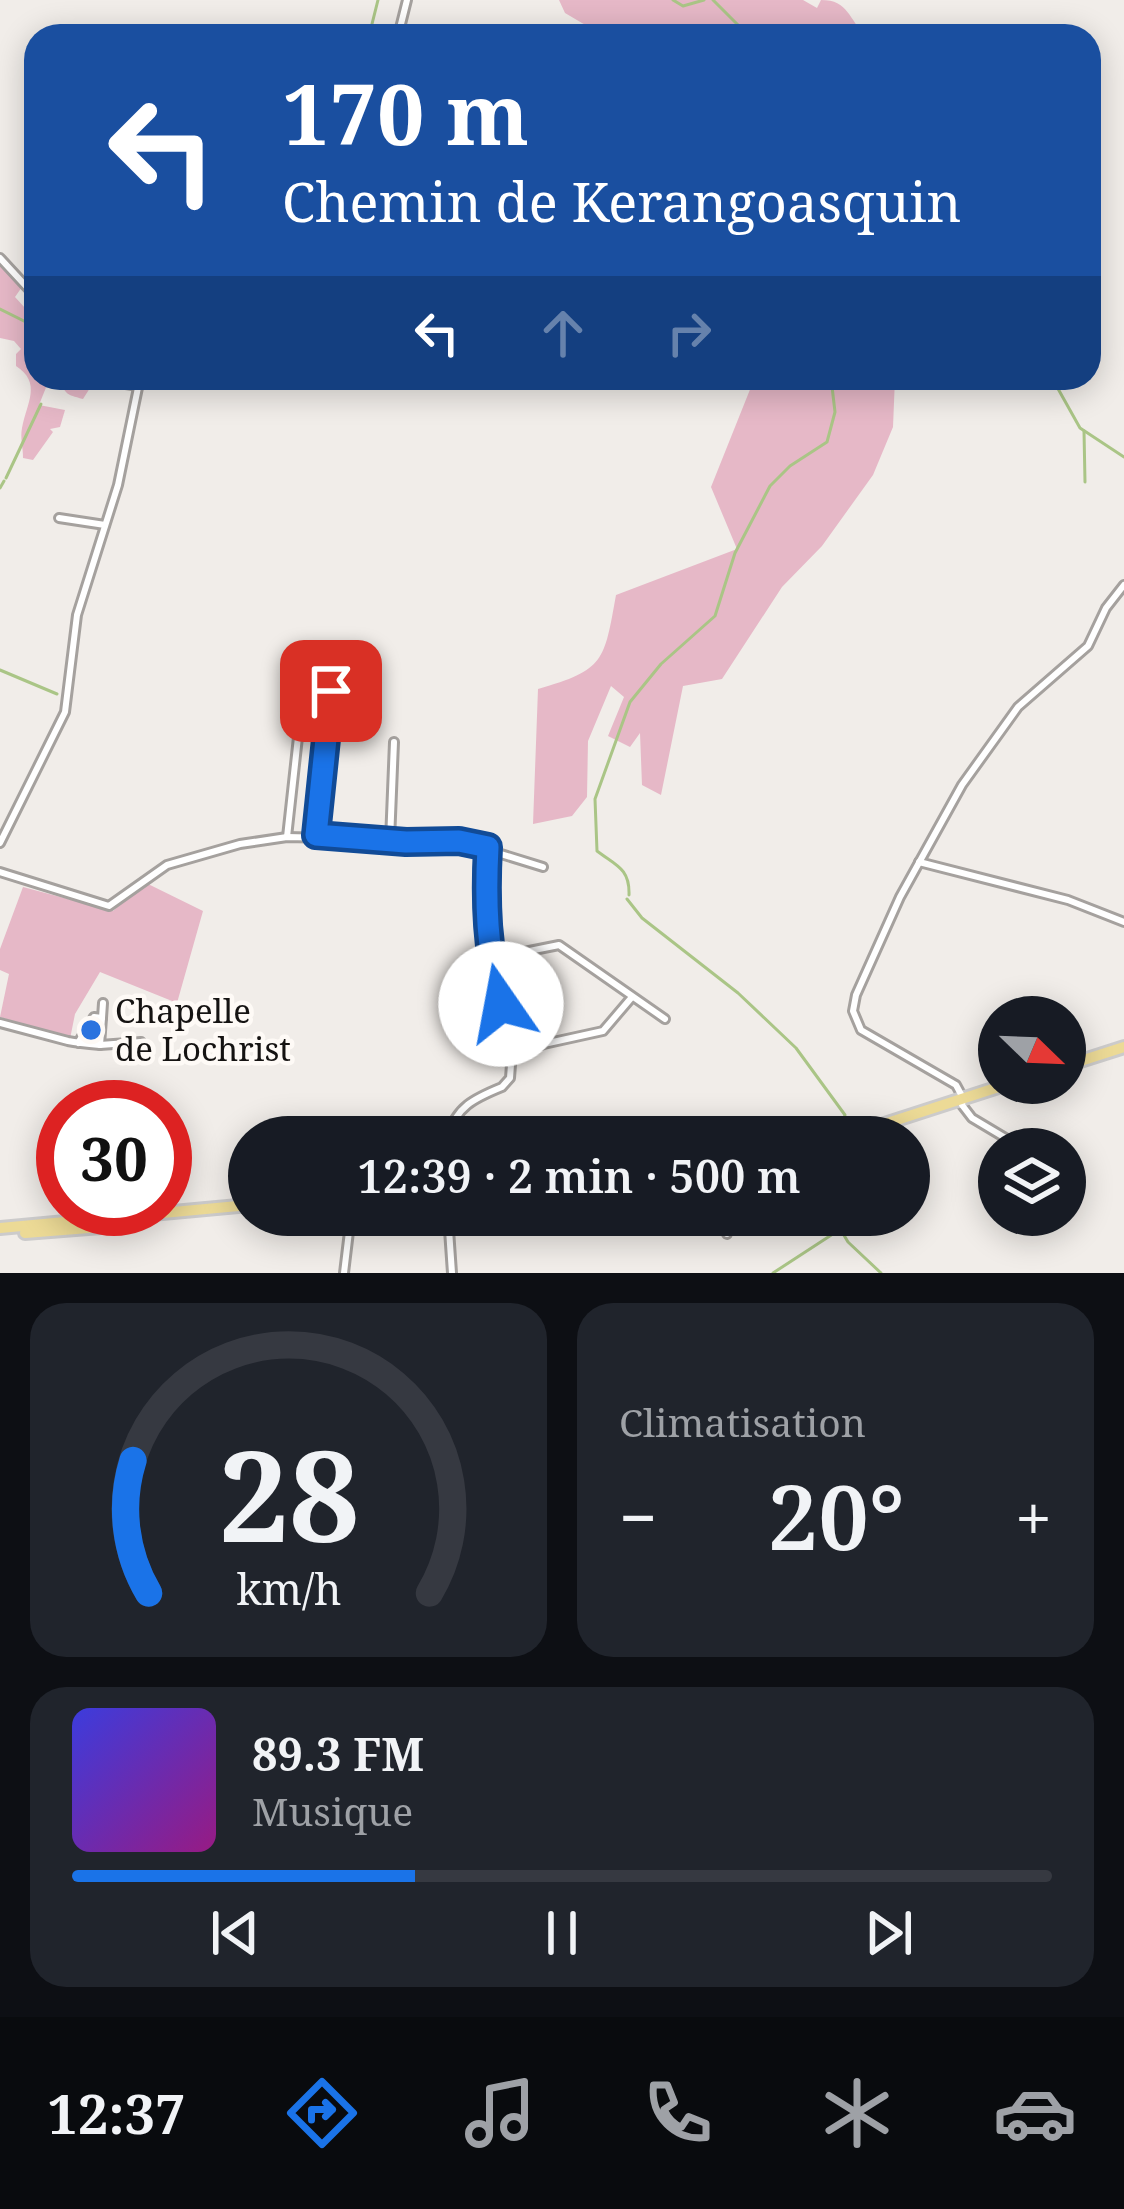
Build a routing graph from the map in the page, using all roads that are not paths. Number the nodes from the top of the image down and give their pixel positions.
1 (0, 259) edge
2 (24, 284) edge
3 (139, 390) edge
4 (59, 518) dead end
5 (105, 524) junction
6 (1124, 585) edge
7 (331, 691) dead end
8 (300, 719) dead end
9 (394, 742) dead end
10 (316, 835) junction
11 (286, 837) junction
12 (390, 841) junction
13 (0, 843) edge
14 (488, 847) junction
15 (919, 862) junction
16 (543, 867) dead end
17 (0, 872) edge
18 (1124, 922) edge
19 (489, 958) junction
20 (632, 997) junction
21 (103, 1003) dead end
22 (536, 1012) dead end
23 (102, 1018) junction
24 (665, 1019) dead end
25 (0, 1023) edge
26 (141, 1042) dead end
27 (78, 1043) junction
28 (100, 1045) junction
29 (541, 1045) junction
30 (1124, 1047) edge
31 (512, 1052) junction
32 (1086, 1059) edge
33 (978, 1093) edge
34 (963, 1098) junction
35 (457, 1116) edge
36 (908, 1116) edge
37 (989, 1128) edge
38 (228, 1207) edge
39 (0, 1232) edge
40 (348, 1236) edge
41 (449, 1236) edge
42 (344, 1273) edge
43 (452, 1273) edge

1 - 2 street
3 - 5 street
4 - 5 street
5 - 13 street
6 - 15 street
7 - 10 street
8 - 11 street
9 - 12 street
10 - 11 street
10 - 12 street
11 - 17 street
12 - 14 street
14 - 16 street
14 - 19 street
15 - 18 street
15 - 34 street
19 - 20 street
19 - 31 street
20 - 24 street
20 - 29 street
21 - 23 street
22 - 29 street
23 - 27 street
23 - 28 street
25 - 27 street
26 - 28 street
27 - 28 street
29 - 31 street
30 - 32 main road
31 - 35 street
33 - 34 main road
34 - 36 main road
34 - 37 street
38 - 39 main road
40 - 42 street
41 - 43 street

